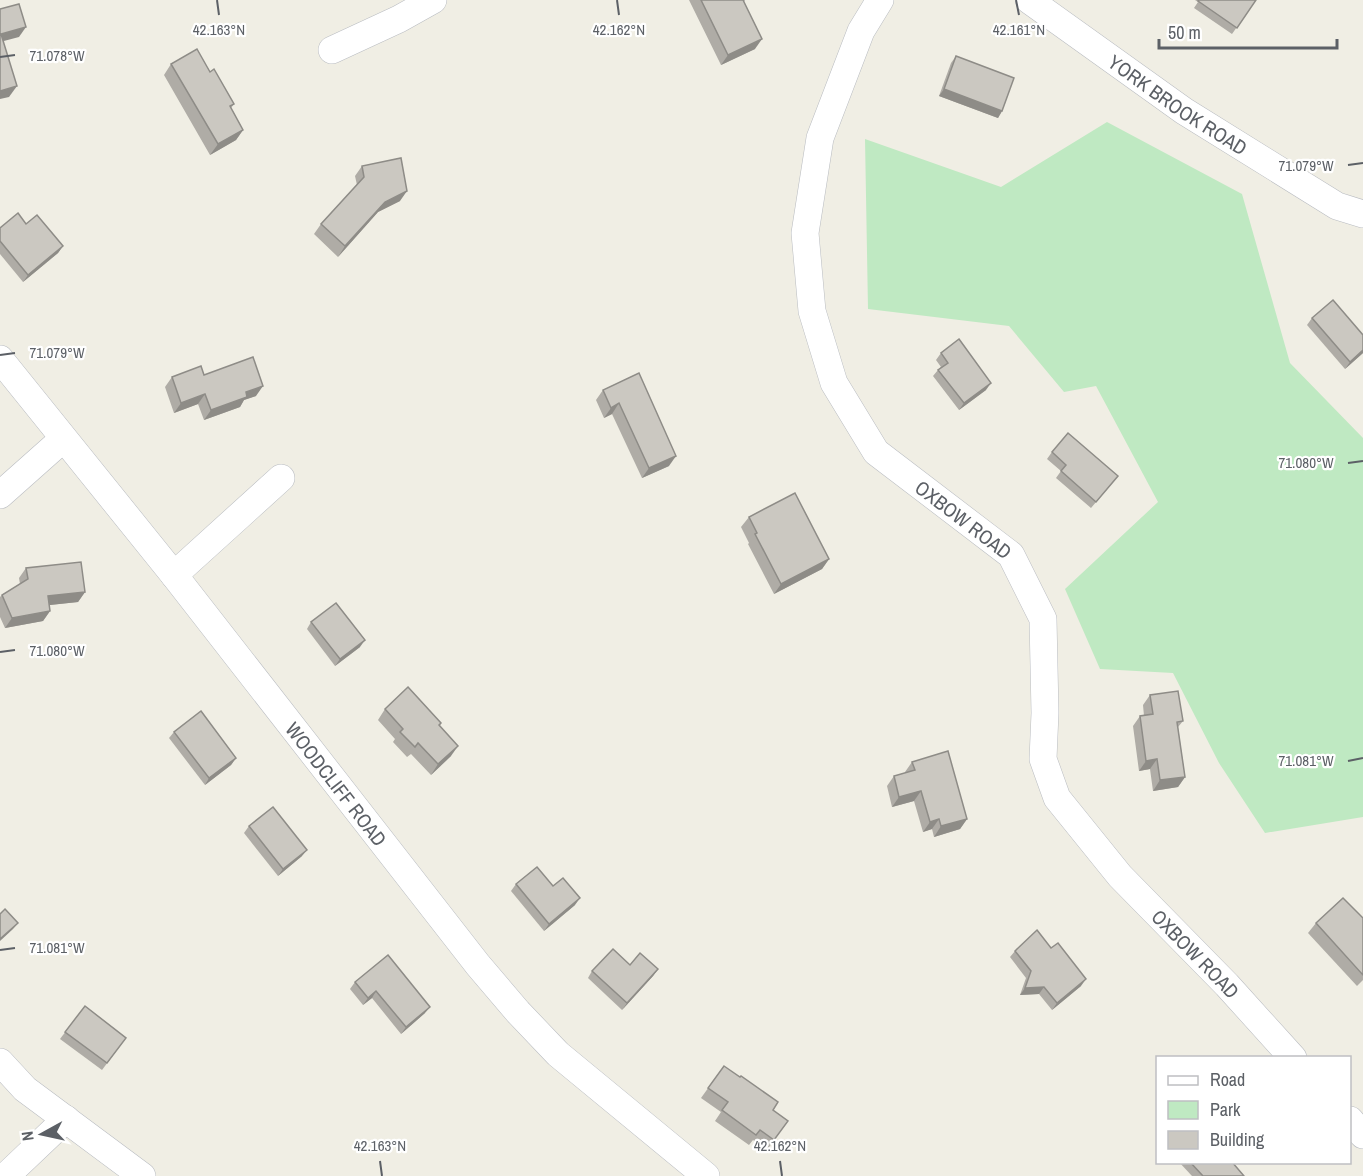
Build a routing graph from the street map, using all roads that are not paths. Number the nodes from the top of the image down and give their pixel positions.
1 (433, 0) edge
2 (880, 0) edge
3 (1029, 0) edge
4 (332, 50) dead end
5 (1363, 214) edge
6 (0, 359) edge
7 (63, 439) junction
8 (281, 478) dead end
9 (0, 495) edge
10 (174, 575) junction
11 (1291, 1056) edge
12 (0, 1062) edge
13 (66, 1119) junction
14 (1351, 1121) edge
15 (1363, 1134) edge
16 (6, 1176) edge
17 (142, 1176) edge
18 (706, 1176) edge

1 - 4 street
2 - 11 street, OXBOW ROAD
3 - 5 street, YORK BROOK ROAD
6 - 7 street, WOODCLIFF ROAD
7 - 9 street
7 - 10 street, WOODCLIFF ROAD
8 - 10 street
10 - 18 street, WOODCLIFF ROAD
12 - 13 street
13 - 16 street
13 - 17 street
14 - 15 street

